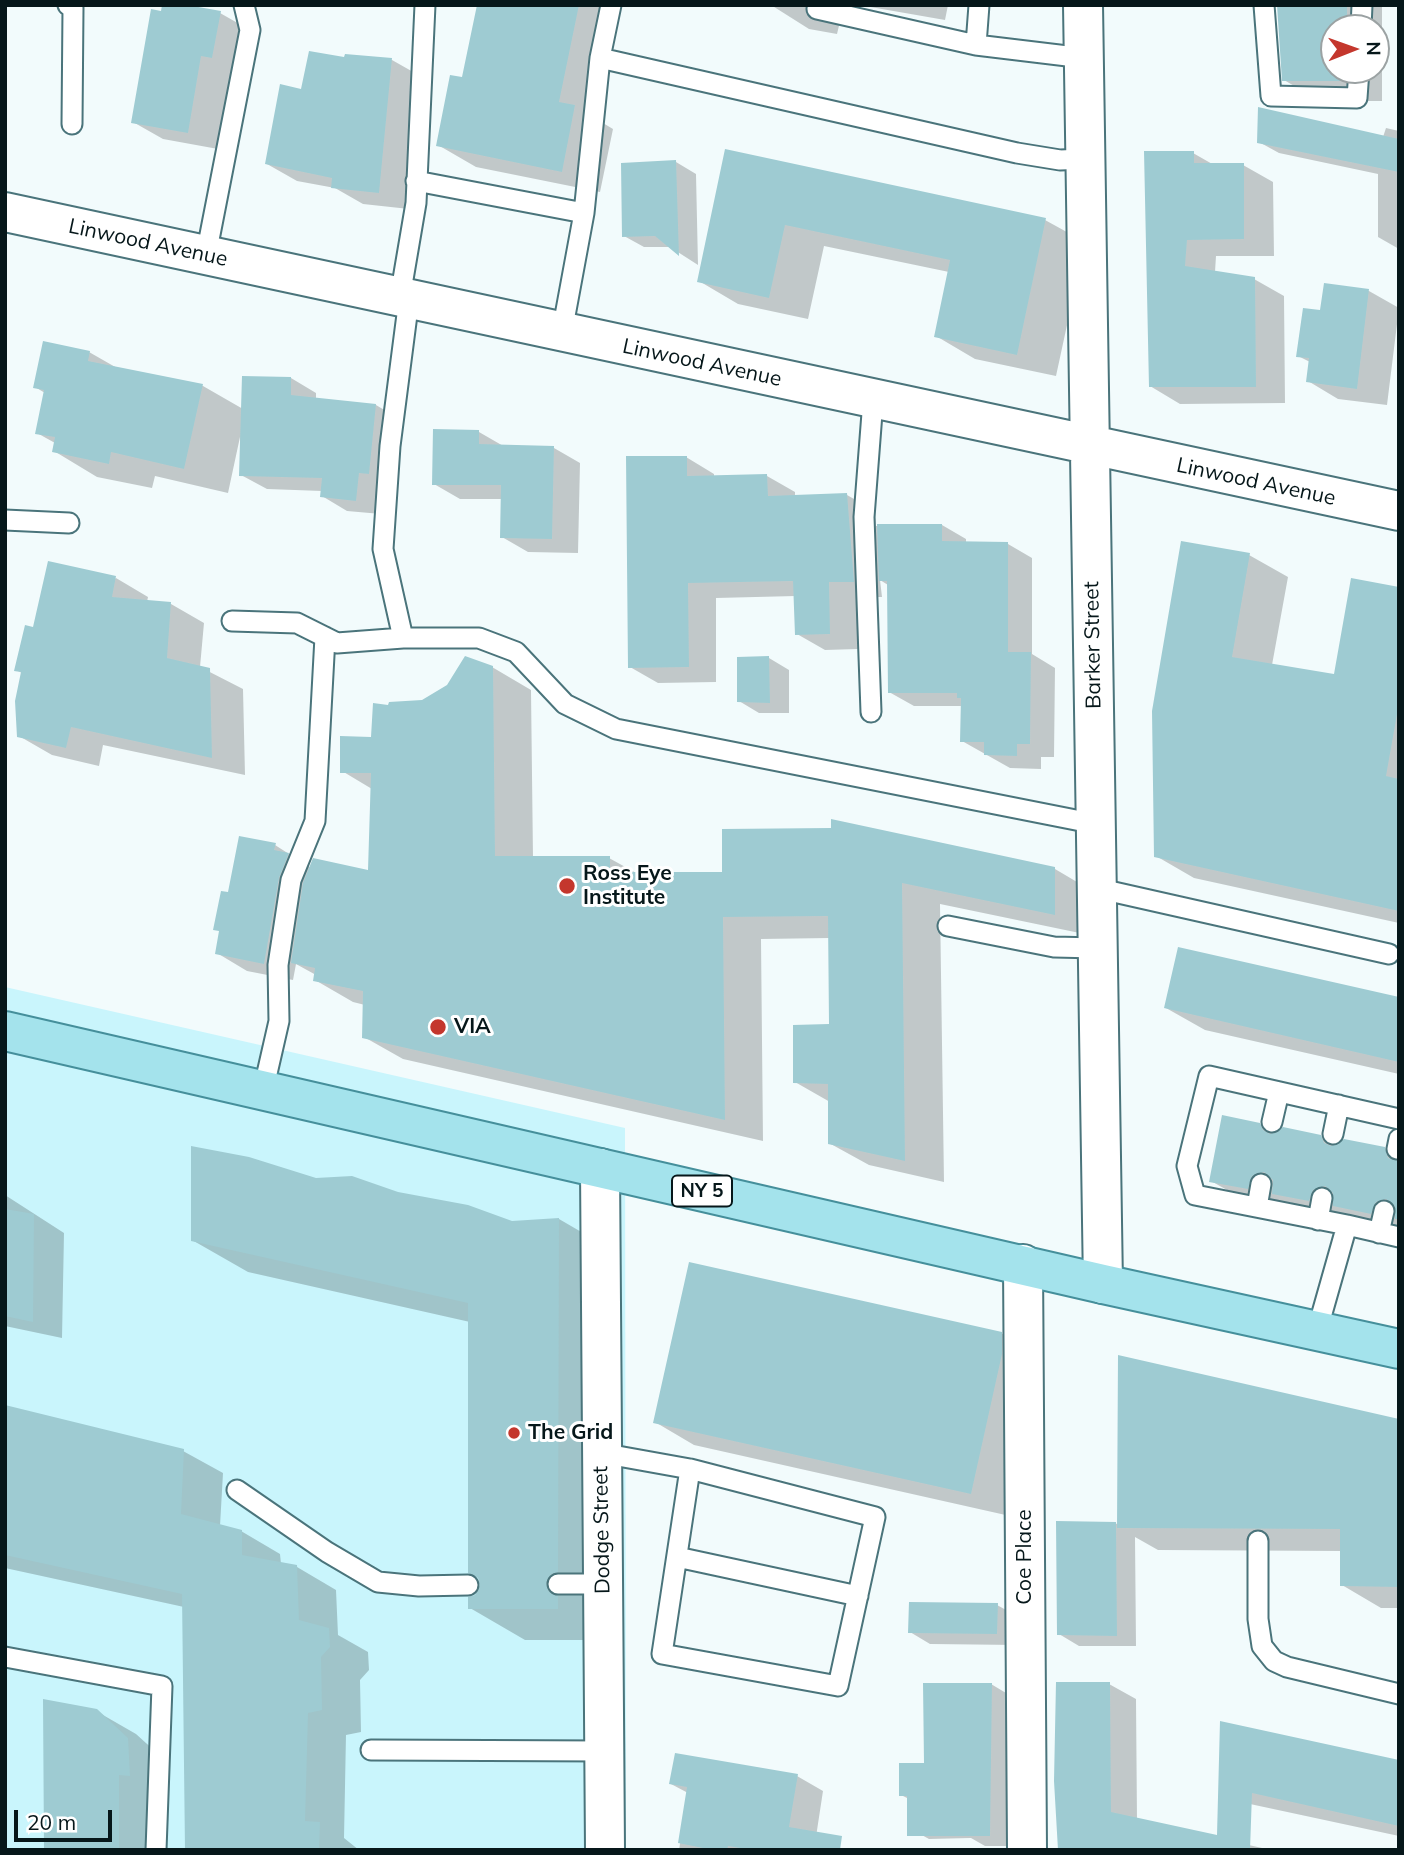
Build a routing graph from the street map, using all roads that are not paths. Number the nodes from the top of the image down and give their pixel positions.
1 (244, 5) edge
2 (425, 5) edge
3 (611, 5) edge
4 (979, 5) edge
5 (1083, 5) edge
6 (1264, 5) edge
7 (72, 6) edge
8 (817, 9) dead end
9 (976, 45) junction
10 (600, 58) junction
11 (1084, 58) junction
12 (1358, 84) edge
13 (72, 124) dead end
14 (1085, 159) junction
15 (416, 181) junction
16 (5, 212) edge
17 (584, 213) junction
18 (206, 256) junction
19 (404, 298) junction
20 (562, 332) junction
21 (873, 400) junction
22 (1090, 447) junction
23 (1399, 511) edge
24 (5, 520) edge
25 (69, 523) dead end
26 (232, 621) dead end
27 (325, 638) junction
28 (403, 638) junction
29 (871, 712) dead end
30 (1096, 824) junction
31 (1096, 888) junction
32 (948, 926) dead end
33 (1097, 948) junction
34 (1389, 954) dead end
35 (5, 1031) edge
36 (263, 1091) junction
37 (1279, 1092) junction
38 (1339, 1105) junction
39 (1399, 1119) edge
40 (1272, 1122) dead end
41 (1333, 1134) dead end
42 (600, 1168) junction
43 (1261, 1184) dead end
44 (1322, 1198) dead end
45 (1256, 1207) junction
46 (1384, 1211) dead end
47 (1318, 1220) junction
48 (1347, 1225) junction
49 (1379, 1233) junction
50 (1399, 1237) edge
51 (1023, 1264) junction
52 (1102, 1284) junction
53 (1317, 1331) junction
54 (1399, 1349) edge
55 (601, 1453) junction
56 (690, 1469) junction
57 (237, 1490) dead end
58 (1258, 1541) dead end
59 (677, 1557) junction
60 (558, 1584) dead end
61 (602, 1584) junction
62 (468, 1585) dead end
63 (858, 1597) junction
64 (5, 1657) edge
65 (1399, 1694) edge
66 (370, 1750) dead end
67 (604, 1751) junction
68 (156, 1850) edge
69 (605, 1850) edge
70 (1027, 1850) edge

1 - 18 lane
2 - 15 lane
3 - 10 lane
4 - 9 lane
5 - 11 street, Barker Street
6 - 12 lane
7 - 13 lane
8 - 9 lane
9 - 11 lane
10 - 14 lane
10 - 17 lane
11 - 14 street, Barker Street
14 - 22 street, Barker Street
15 - 17 lane
15 - 19 lane
16 - 18 street, Linwood Avenue
17 - 20 lane
18 - 19 street, Linwood Avenue
19 - 20 street, Linwood Avenue
19 - 28 lane
20 - 21 street, Linwood Avenue
21 - 22 street, Linwood Avenue
21 - 29 lane
22 - 23 street, Linwood Avenue
22 - 30 street, Barker Street
24 - 25 lane
26 - 27 lane
27 - 28 lane
27 - 36 lane
28 - 30 lane
30 - 31 street, Barker Street
31 - 33 street, Barker Street
31 - 34 lane
32 - 33 lane
33 - 52 street, Barker Street
35 - 36 main road, NY 5
36 - 42 main road, NY 5
37 - 38 lane
37 - 40 lane
37 - 45 lane
38 - 39 lane
38 - 41 lane
42 - 51 main road, NY 5
42 - 55 street, Dodge Street
43 - 45 lane
44 - 47 lane
45 - 47 lane
46 - 49 lane
47 - 48 lane
48 - 49 lane
48 - 53 lane
49 - 50 lane
51 - 52 main road, NY 5
51 - 70 street, Coe Place
52 - 53 main road, NY 5
53 - 54 main road, NY 5
55 - 56 lane
55 - 61 street, Dodge Street
56 - 59 lane
56 - 63 lane
57 - 62 lane
58 - 65 lane
59 - 63 lane
59 - 63 lane
60 - 61 lane
61 - 67 street, Dodge Street
64 - 68 lane
66 - 67 lane
67 - 69 street, Dodge Street

